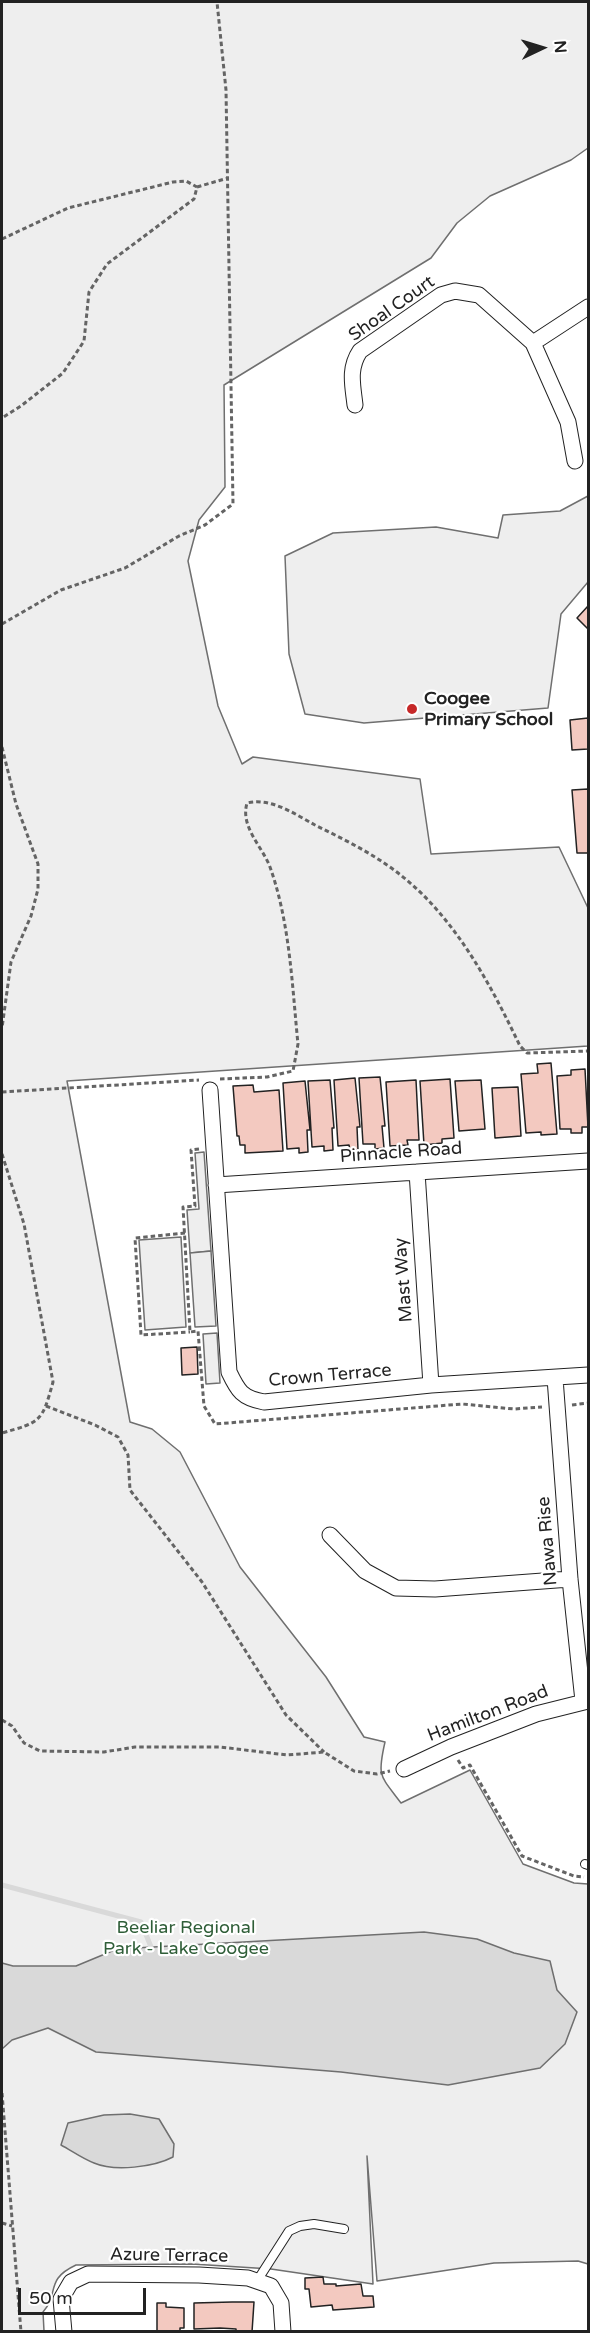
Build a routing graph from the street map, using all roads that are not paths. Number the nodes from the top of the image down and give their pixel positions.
1 (588, 306) edge
2 (533, 344) junction
3 (355, 405) dead end
4 (575, 461) dead end
5 (212, 1083) road end
6 (588, 1161) edge
7 (417, 1172) junction
8 (216, 1185) junction
9 (588, 1375) edge
10 (555, 1378) junction
11 (431, 1385) junction
12 (330, 1535) dead end
13 (570, 1579) junction
14 (586, 1701) edge
15 (404, 1769) road end
16 (344, 2229) dead end
17 (257, 2281) junction
18 (64, 2331) edge
19 (283, 2331) edge

1 - 2 street
2 - 3 street, Shoal Court
2 - 4 street, Shoal Court
5 - 8 street, Crown Terrace
6 - 7 street, Pinnacle Road
7 - 8 street, Pinnacle Road
7 - 11 street, Mast Way
8 - 11 street, Crown Terrace
9 - 10 street, Crown Terrace
10 - 11 street, Crown Terrace
10 - 13 street, Nawa Rise
12 - 13 street
13 - 14 street, Nawa Rise
14 - 15 street, Hamilton Road
16 - 17 lane
17 - 18 street, Azure Terrace
17 - 19 street

